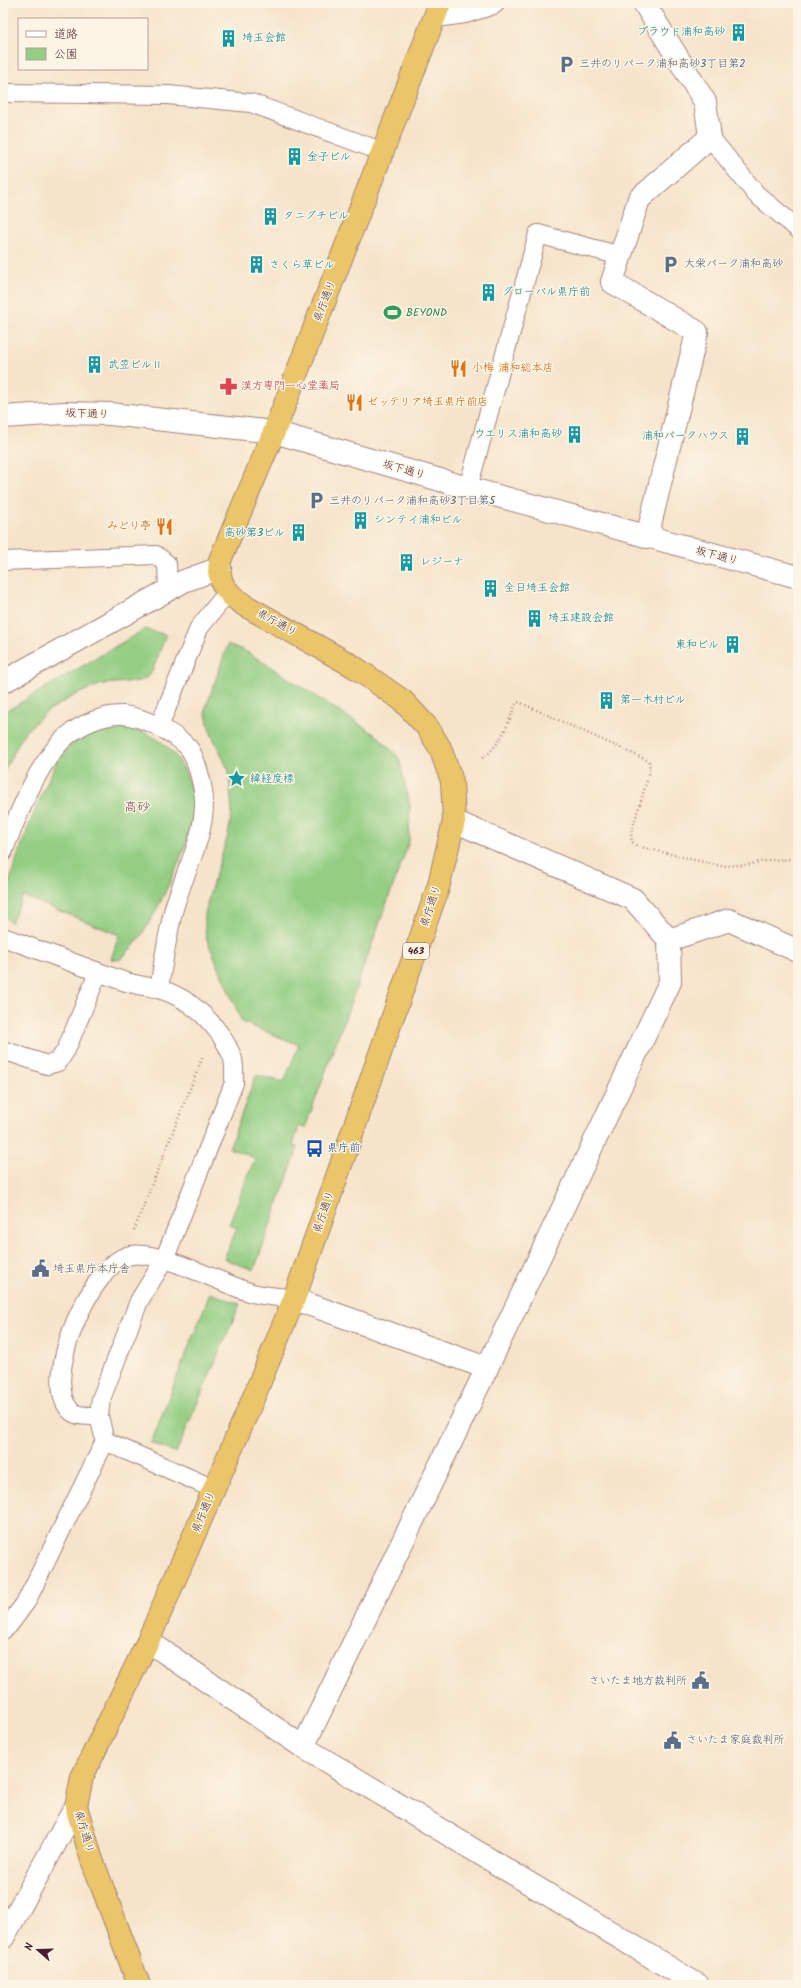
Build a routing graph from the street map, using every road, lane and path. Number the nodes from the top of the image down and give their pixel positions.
1 (492, 3) edge
2 (644, 3) edge
3 (438, 10) edge
4 (3, 93) edge
5 (710, 137) junction
6 (383, 152) junction
7 (798, 229) edge
8 (621, 256) junction
9 (3, 417) edge
10 (274, 432) junction
11 (468, 488) junction
12 (647, 537) junction
13 (3, 561) edge
14 (220, 568) junction
15 (798, 578) edge
16 (168, 589) junction
17 (228, 592) junction
18 (3, 682) edge
19 (159, 727) junction
20 (482, 758) dead end
21 (454, 821) junction
22 (3, 852) edge
23 (798, 859) edge
24 (669, 940) junction
25 (5, 943) edge
26 (798, 951) edge
27 (98, 973) junction
28 (159, 989) junction
29 (214, 1028) junction
30 (3, 1050) edge
31 (129, 1255) junction
32 (164, 1260) junction
33 (294, 1299) junction
34 (487, 1368) junction
35 (99, 1416) junction
36 (105, 1441) junction
37 (214, 1489) junction
38 (3, 1630) edge
39 (148, 1641) junction
40 (303, 1747) junction
41 (76, 1806) junction
42 (3, 1938) edge
43 (140, 1985) edge
44 (698, 1985) edge

1 - 3 street
2 - 5 street
3 - 6 highway, 県庁通り / 463
4 - 6 lane
5 - 7 lane
5 - 8 street
6 - 10 highway, 県庁通り / 463
8 - 11 lane
8 - 12 street
9 - 10 street, 坂下通り
10 - 11 street, 坂下通り
10 - 14 highway, 県庁通り / 463
11 - 12 street, 坂下通り
12 - 15 street, 坂下通り
13 - 16 lane
14 - 16 street
14 - 17 highway, 県庁通り / 463
16 - 18 street
17 - 19 lane
17 - 21 highway, 県庁通り / 463
19 - 22 lane
19 - 28 lane
20 - 23 path
21 - 24 street
21 - 33 highway, 県庁通り / 463
24 - 26 street
24 - 34 street
25 - 27 lane
27 - 28 lane
27 - 30 lane
28 - 29 lane
29 - 31 path
29 - 32 lane
31 - 32 lane
31 - 35 lane
32 - 33 lane
32 - 35 lane
33 - 34 street
33 - 37 highway, 県庁通り / 463
34 - 40 street
35 - 36 lane
36 - 37 lane
36 - 38 lane
37 - 39 highway, 県庁通り / 463
39 - 40 street
39 - 41 highway, 県庁通り / 463
40 - 44 street
41 - 42 street
41 - 43 highway, 県庁通り / 463

